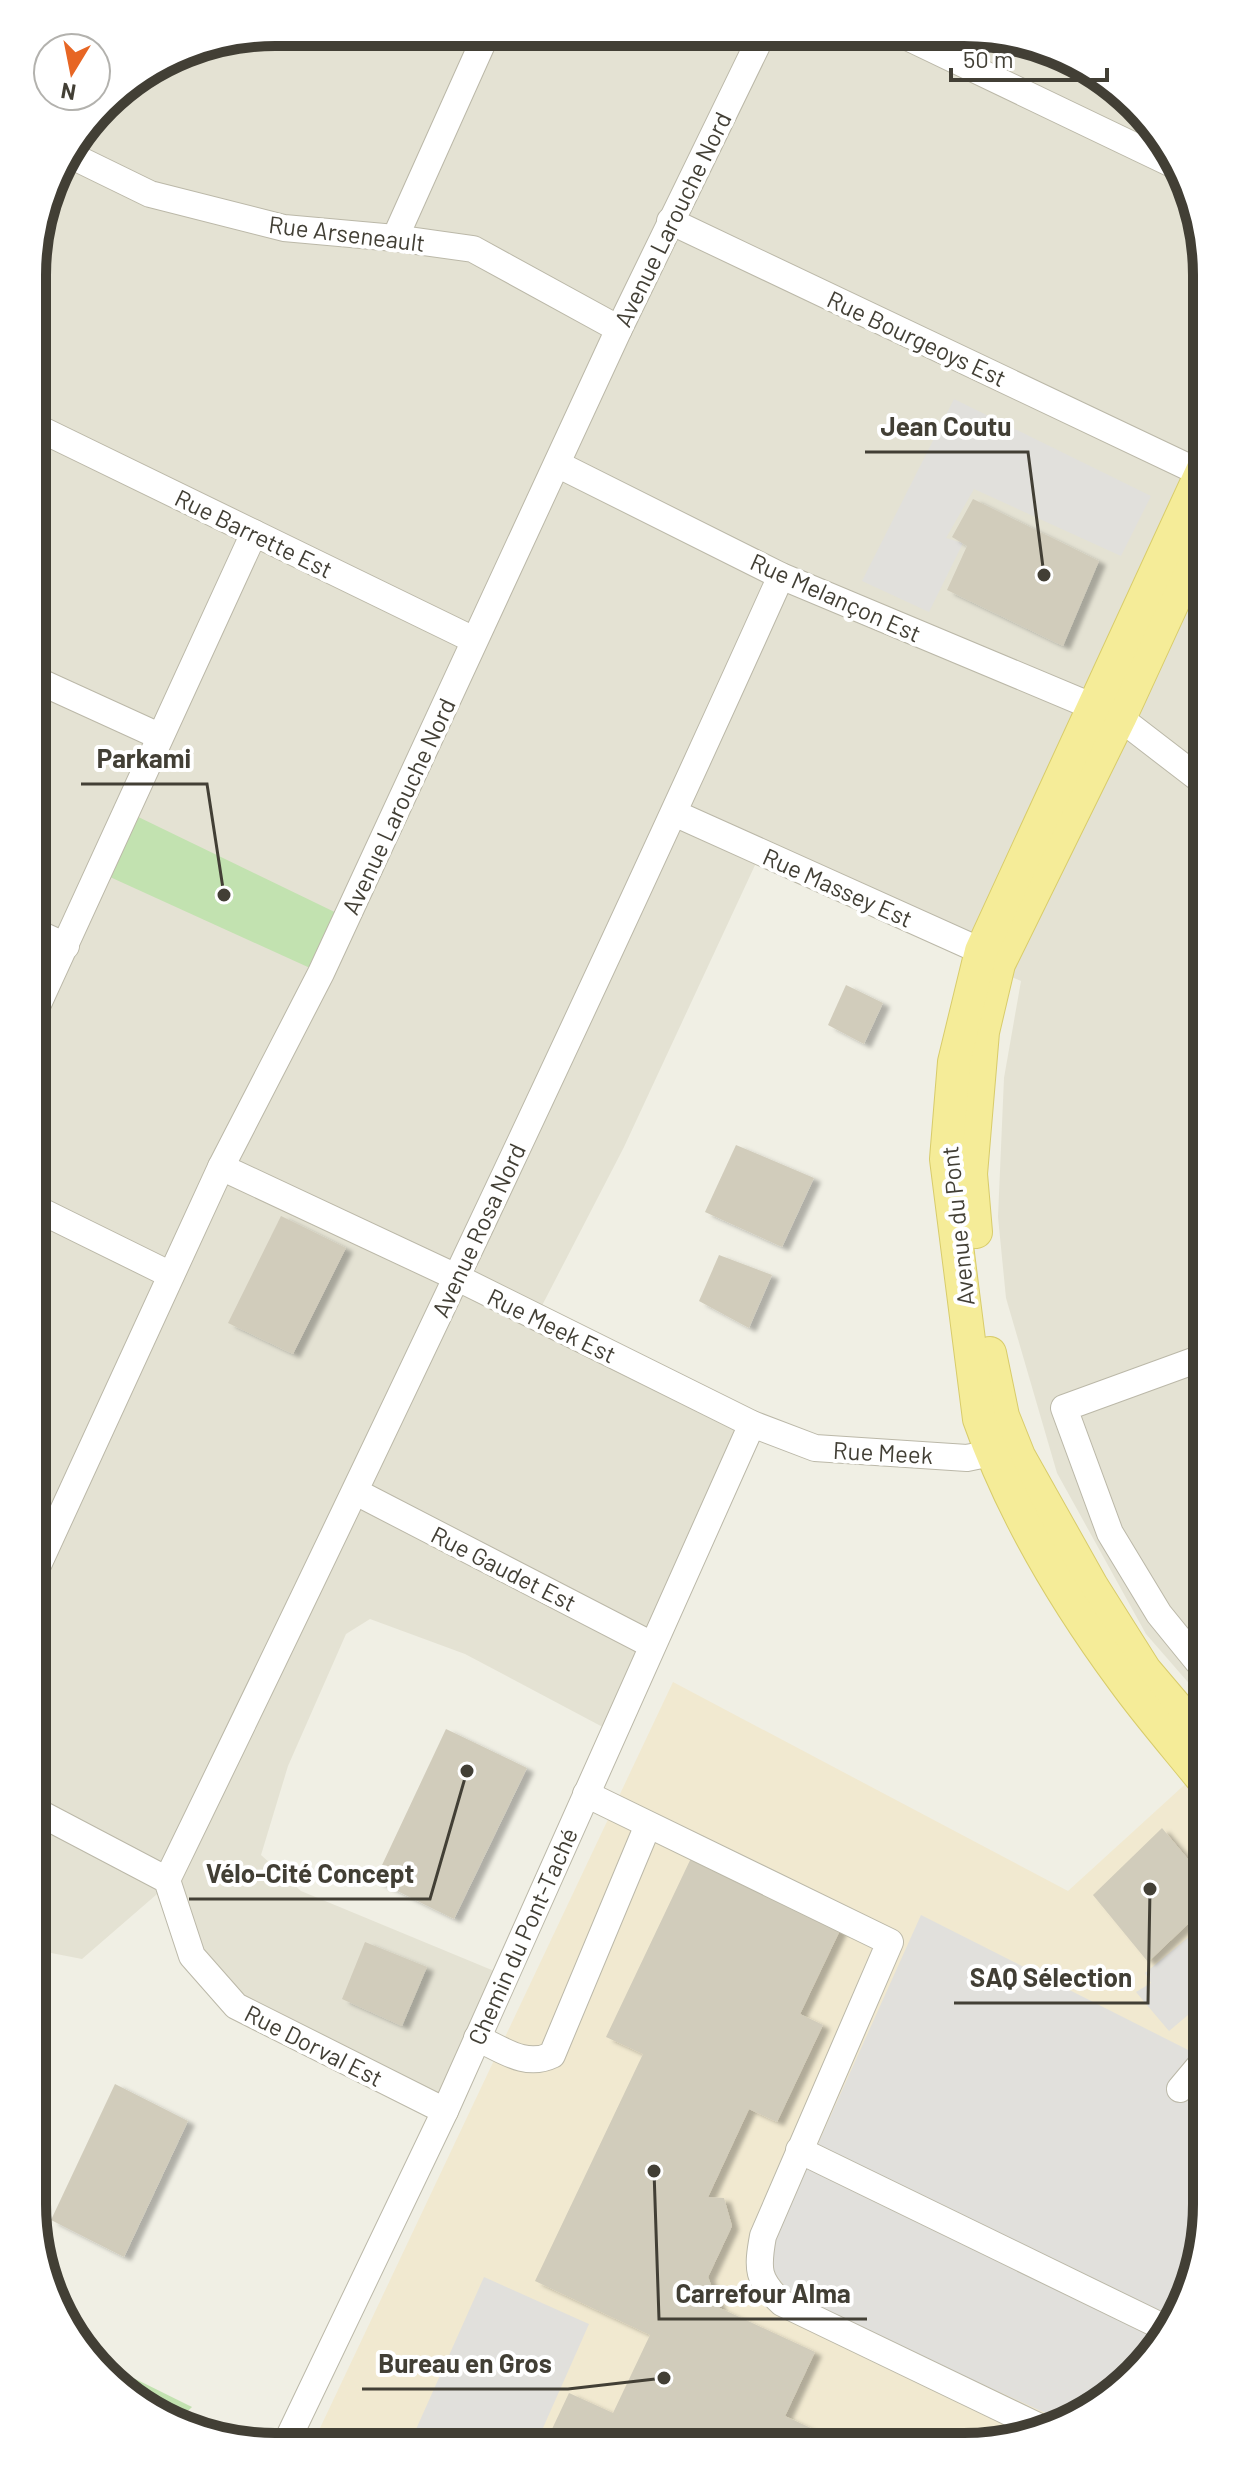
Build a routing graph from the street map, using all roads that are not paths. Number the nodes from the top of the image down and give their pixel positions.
1 (481, 46) edge
2 (757, 46) edge
3 (926, 46) edge
4 (1160, 158) edge
5 (78, 159) edge
6 (670, 221) junction
7 (395, 238) junction
8 (619, 329) junction
9 (46, 432) edge
10 (557, 464) junction
11 (1193, 464) edge
12 (1193, 500) edge
13 (254, 533) junction
14 (1193, 555) edge
15 (781, 576) junction
16 (474, 640) junction
17 (46, 684) edge
18 (1107, 713) junction
19 (159, 736) junction
20 (1193, 775) edge
21 (674, 813) junction
22 (46, 937) edge
23 (66, 946) junction
24 (990, 958) junction
25 (46, 988) edge
26 (221, 1167) junction
27 (46, 1213) edge
28 (171, 1275) junction
29 (456, 1277) junction
30 (1193, 1361) edge
31 (752, 1424) junction
32 (1005, 1455) junction
33 (356, 1492) junction
34 (46, 1548) edge
35 (652, 1645) junction
36 (1193, 1656) edge
37 (1193, 1727) edge
38 (1193, 1768) edge
39 (586, 1794) junction
40 (46, 1816) edge
41 (648, 1825) junction
42 (167, 1880) junction
43 (477, 2038) junction
44 (1193, 2074) edge
45 (1180, 2089) dead end
46 (445, 2111) junction
47 (799, 2150) junction
48 (1158, 2325) edge
49 (1031, 2423) edge
50 (291, 2433) edge

1 - 7 street
2 - 6 street, Avenue Larouche Nord
3 - 4 street
5 - 7 street, Rue Arseneault
6 - 8 street, Avenue Larouche Nord
6 - 11 street, Rue Bourgeoys Est
7 - 8 street, Rue Arseneault
8 - 10 street, Avenue Larouche Nord
9 - 13 street, Rue Barrette Est
10 - 15 street, Rue Melançon Est
10 - 16 street, Avenue Larouche Nord
12 - 18 main road, Avenue du Pont
13 - 16 street, Rue Barrette Est
13 - 19 street
14 - 18 main road, Avenue du Pont
15 - 18 street, Rue Melançon Est
15 - 21 street, Avenue Rosa Nord
16 - 26 street, Avenue Larouche Nord
17 - 19 street
18 - 20 street, Rue Melançon Est
18 - 24 main road, Avenue du Pont
19 - 23 street
21 - 24 street, Rue Massey Est
21 - 29 street, Avenue Rosa Nord
22 - 23 street
23 - 25 street
24 - 32 main road, Avenue du Pont
26 - 28 street, Avenue Larouche Nord
26 - 29 street, Rue Meek Est
27 - 28 street
28 - 34 street, Avenue Larouche Nord
29 - 31 street, Rue Meek Est
29 - 33 street, Avenue Rosa Nord
30 - 36 street
31 - 32 street, Rue Meek
31 - 35 street, Chemin du Pont-Taché
32 - 37 main road, Avenue du Pont
32 - 38 main road, Avenue du Pont
33 - 35 street, Rue Gaudet Est
33 - 42 street, Avenue Rosa Nord
35 - 39 street, Chemin du Pont-Taché
39 - 41 street
39 - 43 street, Chemin du Pont-Taché
40 - 42 street
41 - 43 street
41 - 47 street
42 - 46 street, Rue Dorval Est
43 - 46 street, Chemin du Pont-Taché
44 - 45 street
46 - 50 street, Chemin du Pont-Taché
47 - 48 street
47 - 49 street

